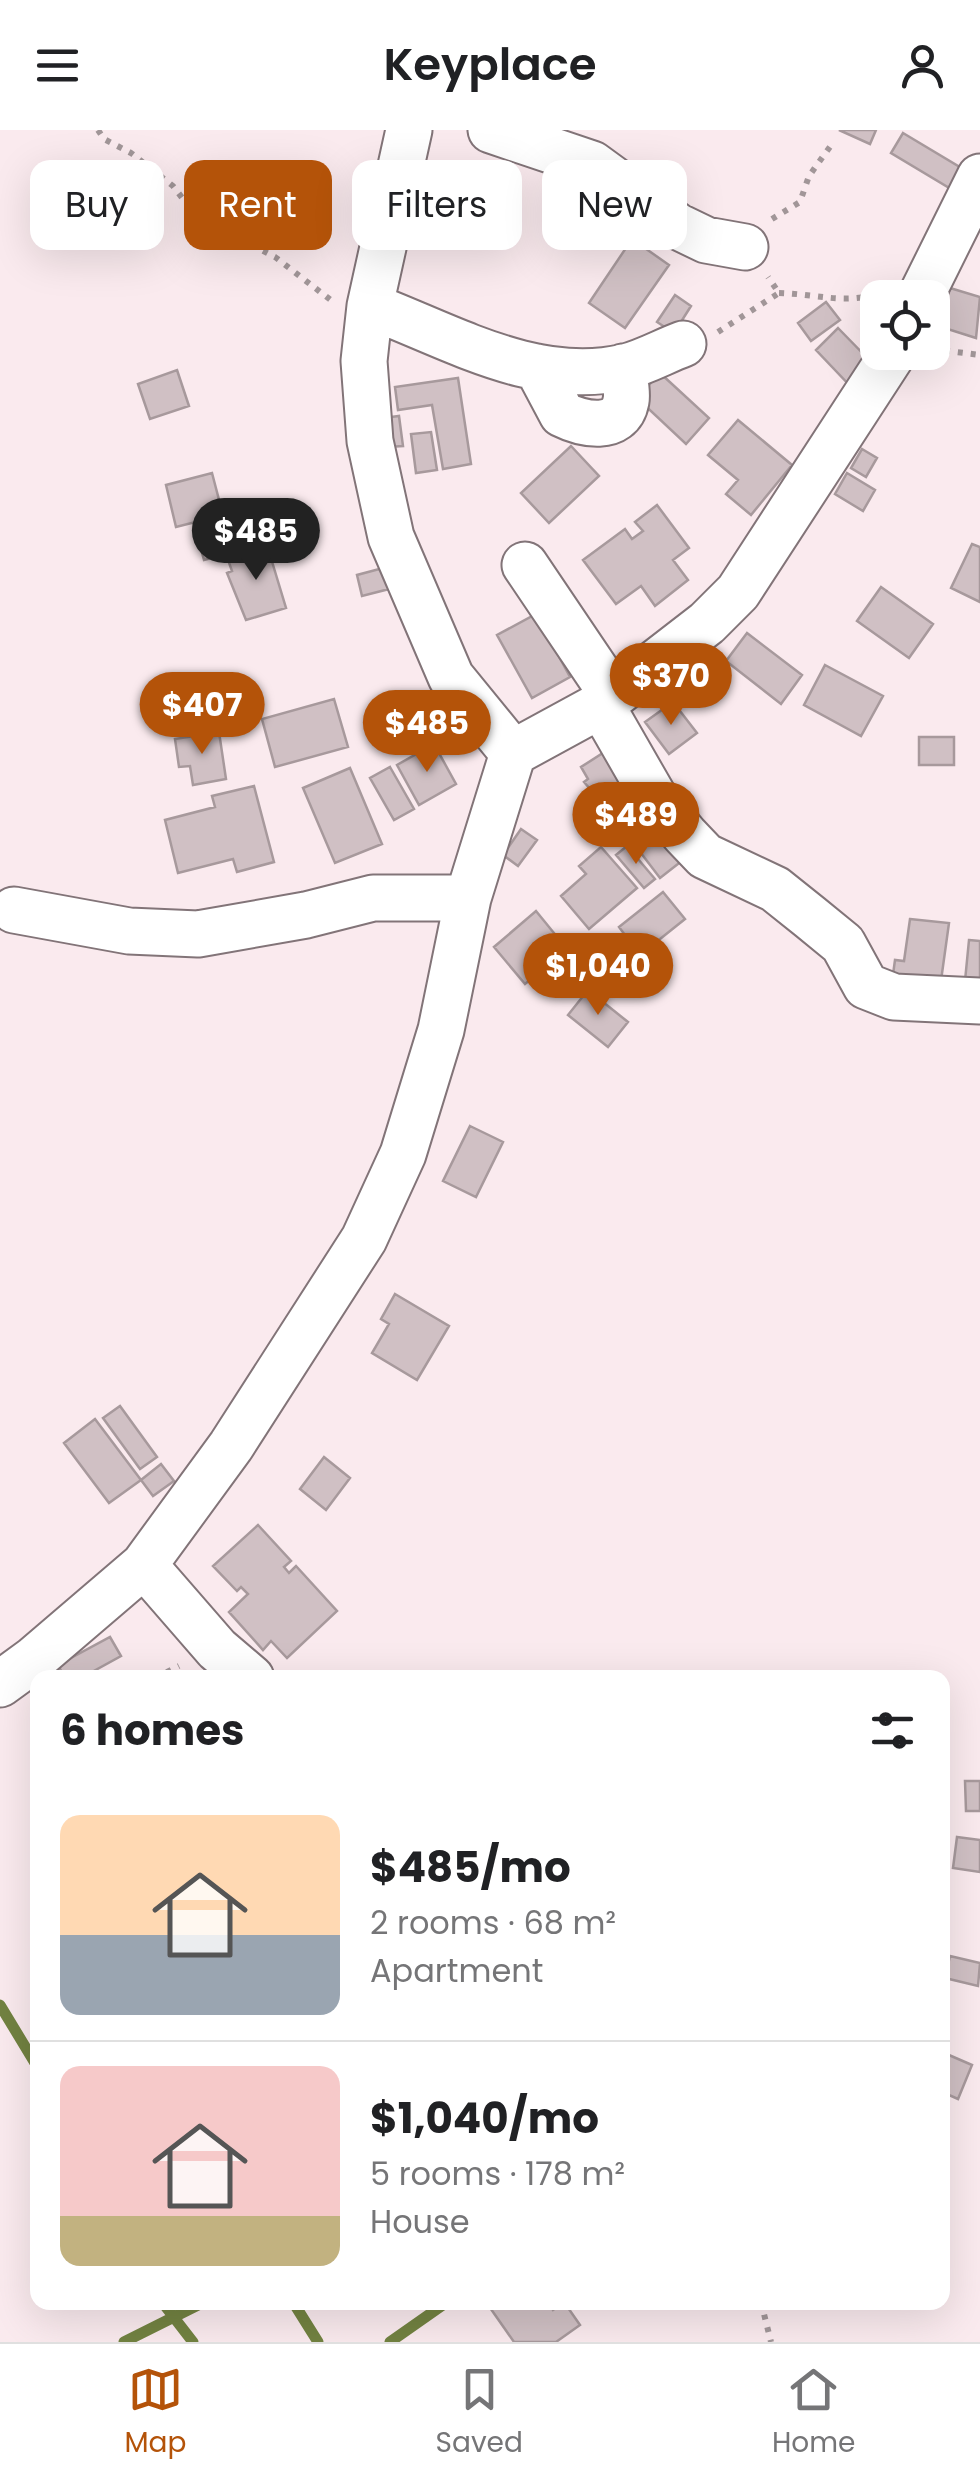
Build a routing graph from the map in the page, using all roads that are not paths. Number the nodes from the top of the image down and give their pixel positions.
1 (409, 130) edge
2 (491, 130) edge
3 (980, 176) edge
4 (745, 246) dead end
5 (912, 280) edge
6 (354, 305) junction
7 (684, 344) dead end
8 (882, 370) edge
9 (525, 564) dead end
10 (607, 700) junction
11 (512, 753) junction
12 (468, 898) junction
13 (14, 910) dead end
14 (980, 1001) edge
15 (144, 1565) junction
16 (242, 1670) edge
17 (0, 1684) edge

1 - 6 street
2 - 4 street
3 - 5 street
6 - 7 street
6 - 11 street
8 - 10 street
9 - 10 street
10 - 11 street
10 - 14 street
11 - 12 street
12 - 13 street
12 - 15 street
15 - 16 street
15 - 17 street

